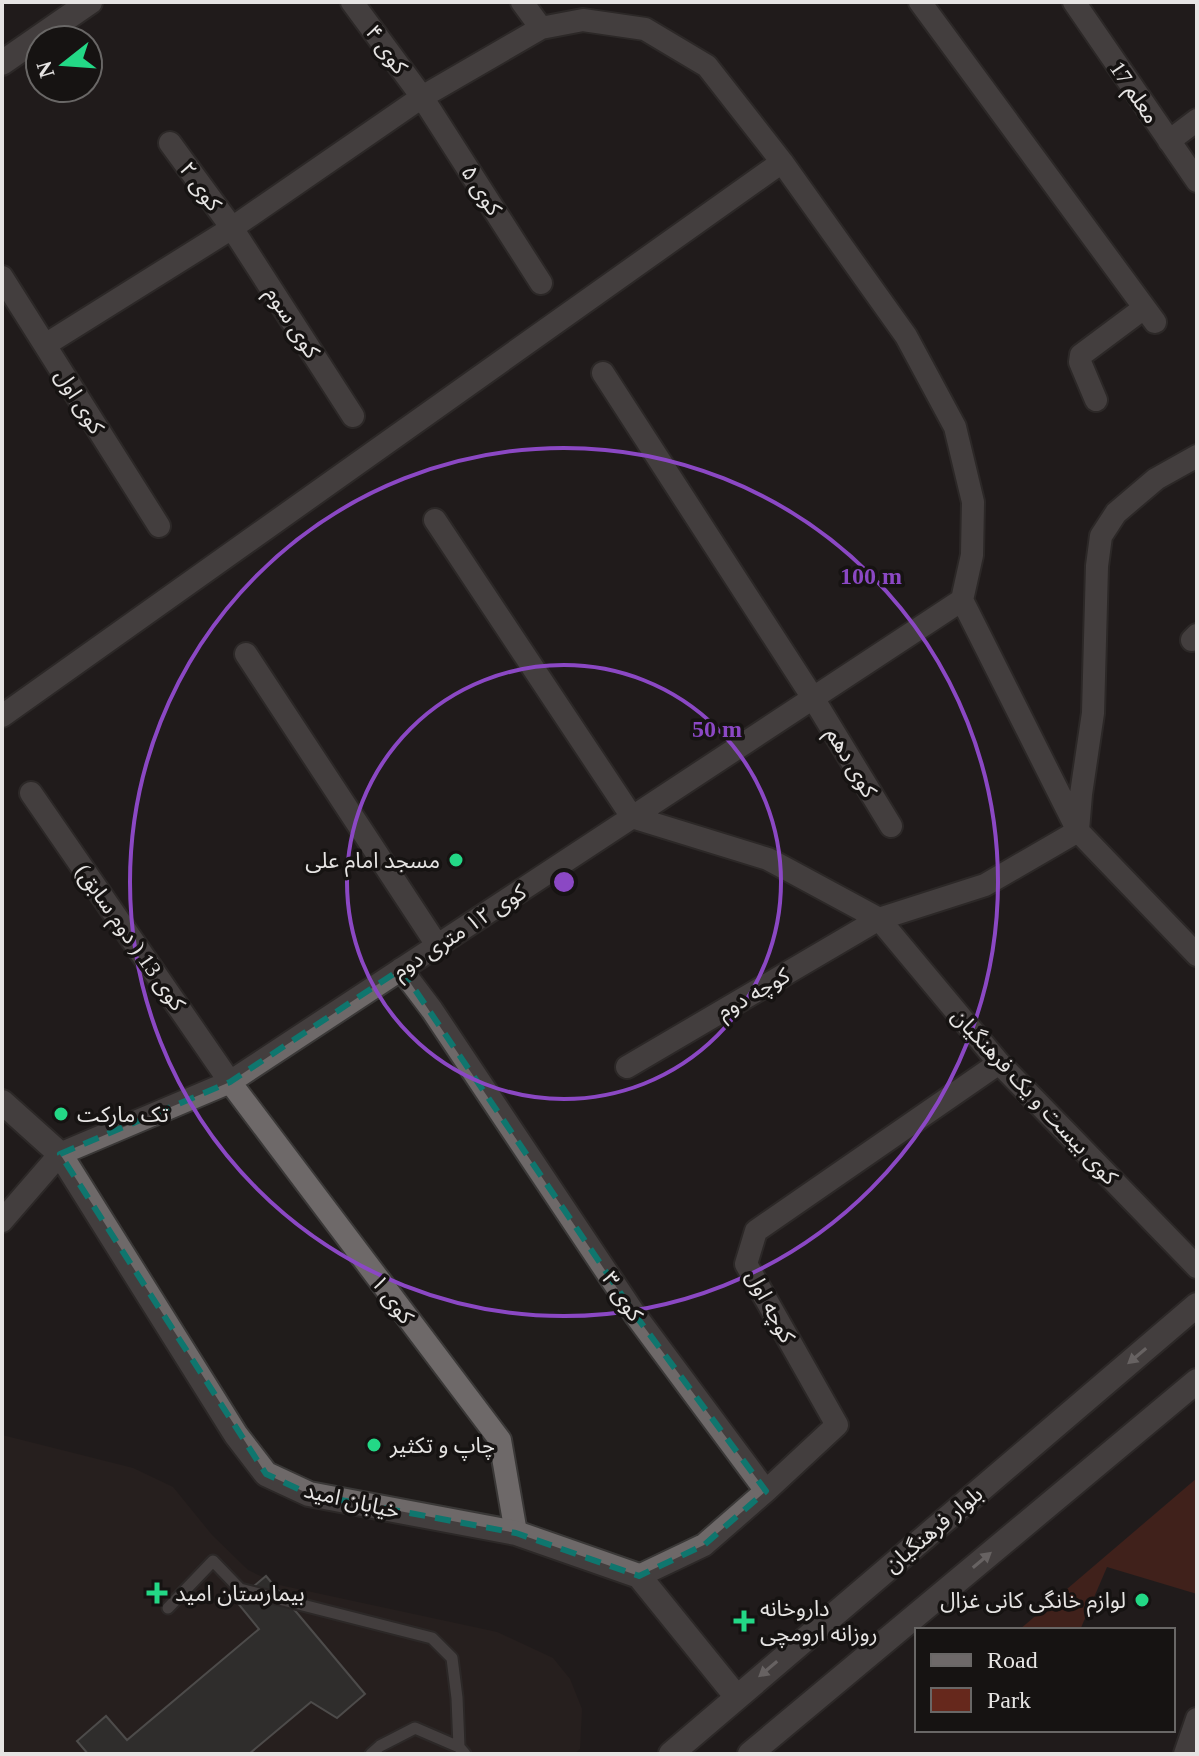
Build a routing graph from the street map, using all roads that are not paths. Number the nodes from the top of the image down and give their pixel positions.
1 (90, 2) edge
2 (352, 2) edge
3 (522, 2) edge
4 (600, 2) edge
5 (920, 2) edge
6 (1074, 2) edge
7 (583, 20) junction
8 (541, 28) junction
9 (2, 63) edge
10 (422, 97) junction
11 (1197, 120) edge
12 (1169, 141) junction
13 (170, 143) dead end
14 (782, 162) junction
15 (1197, 181) edge
16 (232, 228) junction
17 (2, 277) edge
18 (541, 283) dead end
19 (45, 345) junction
20 (603, 373) dead end
21 (1096, 400) dead end
22 (353, 416) dead end
23 (1197, 456) edge
24 (435, 520) dead end
25 (159, 526) dead end
26 (962, 600) junction
27 (246, 654) dead end
28 (813, 698) junction
29 (2, 716) edge
30 (31, 793) dead end
31 (632, 817) junction
32 (891, 826) dead end
33 (1078, 831) junction
34 (879, 919) junction
35 (437, 945) junction
36 (1197, 955) edge
37 (401, 969) junction
38 (999, 1063) junction
39 (627, 1067) dead end
40 (230, 1082) junction
41 (2, 1102) edge
42 (60, 1154) junction
43 (2, 1221) edge
44 (1197, 1267) edge
45 (1197, 1305) edge
46 (1197, 1381) edge
47 (766, 1491) junction
48 (516, 1533) junction
49 (639, 1576) junction
50 (168, 1608) dead end
51 (736, 1696) junction
52 (1197, 1719) edge
53 (462, 1750) edge
54 (371, 1754) edge
55 (671, 1754) edge
56 (750, 1754) edge
57 (1185, 1754) edge

1 - 9 main road
2 - 10 street, کوی ۴
3 - 8 street
4 - 7 street
5 - 21 street
6 - 12 street, معلم 17
7 - 8 street
7 - 14 street
8 - 10 street
10 - 16 street
10 - 18 street, کوی ۵
11 - 12 street
12 - 15 street, معلم 17
13 - 16 street, کوی ۲
14 - 26 street
14 - 29 street
16 - 19 street
16 - 22 street, کوی سوم
17 - 19 street, کوی اول
19 - 25 street, کوی اول
20 - 28 street, کوی دهم
23 - 33 street
24 - 31 street
26 - 28 street, کوی ۱۲ متری دوم
26 - 33 street
27 - 35 street
28 - 31 street, کوی ۱۲ متری دوم
28 - 32 street, کوی دهم
30 - 40 street, کوی 13 ( دوم سابق)
31 - 34 street
31 - 35 street, کوی ۱۲ متری دوم
33 - 34 street, کوچه دوم
33 - 36 street
34 - 38 street, کوی بیست و یک فرهنگیان
34 - 39 street, کوچه دوم
35 - 37 street, کوی ۱۲ متری دوم
37 - 40 street, کوی ۱۲ متری دوم
37 - 47 street, کوی ۳
38 - 44 street, کوی بیست و یک فرهنگیان
38 - 47 street, کوچه اول
40 - 42 street, کوی ۱۲ متری دوم
40 - 48 street, کوی ۱
41 - 42 main road, خیابان امید
42 - 43 street
42 - 48 main road, خیابان امید
45 -> 51 main road, بلوار فرهنگیان
56 -> 46 main road
47 - 49 street
48 - 49 main road, خیابان امید
49 - 51 main road
50 - 53 lane
51 - 55 main road, بلوار فرهنگیان
52 - 57 street
53 - 54 lane

